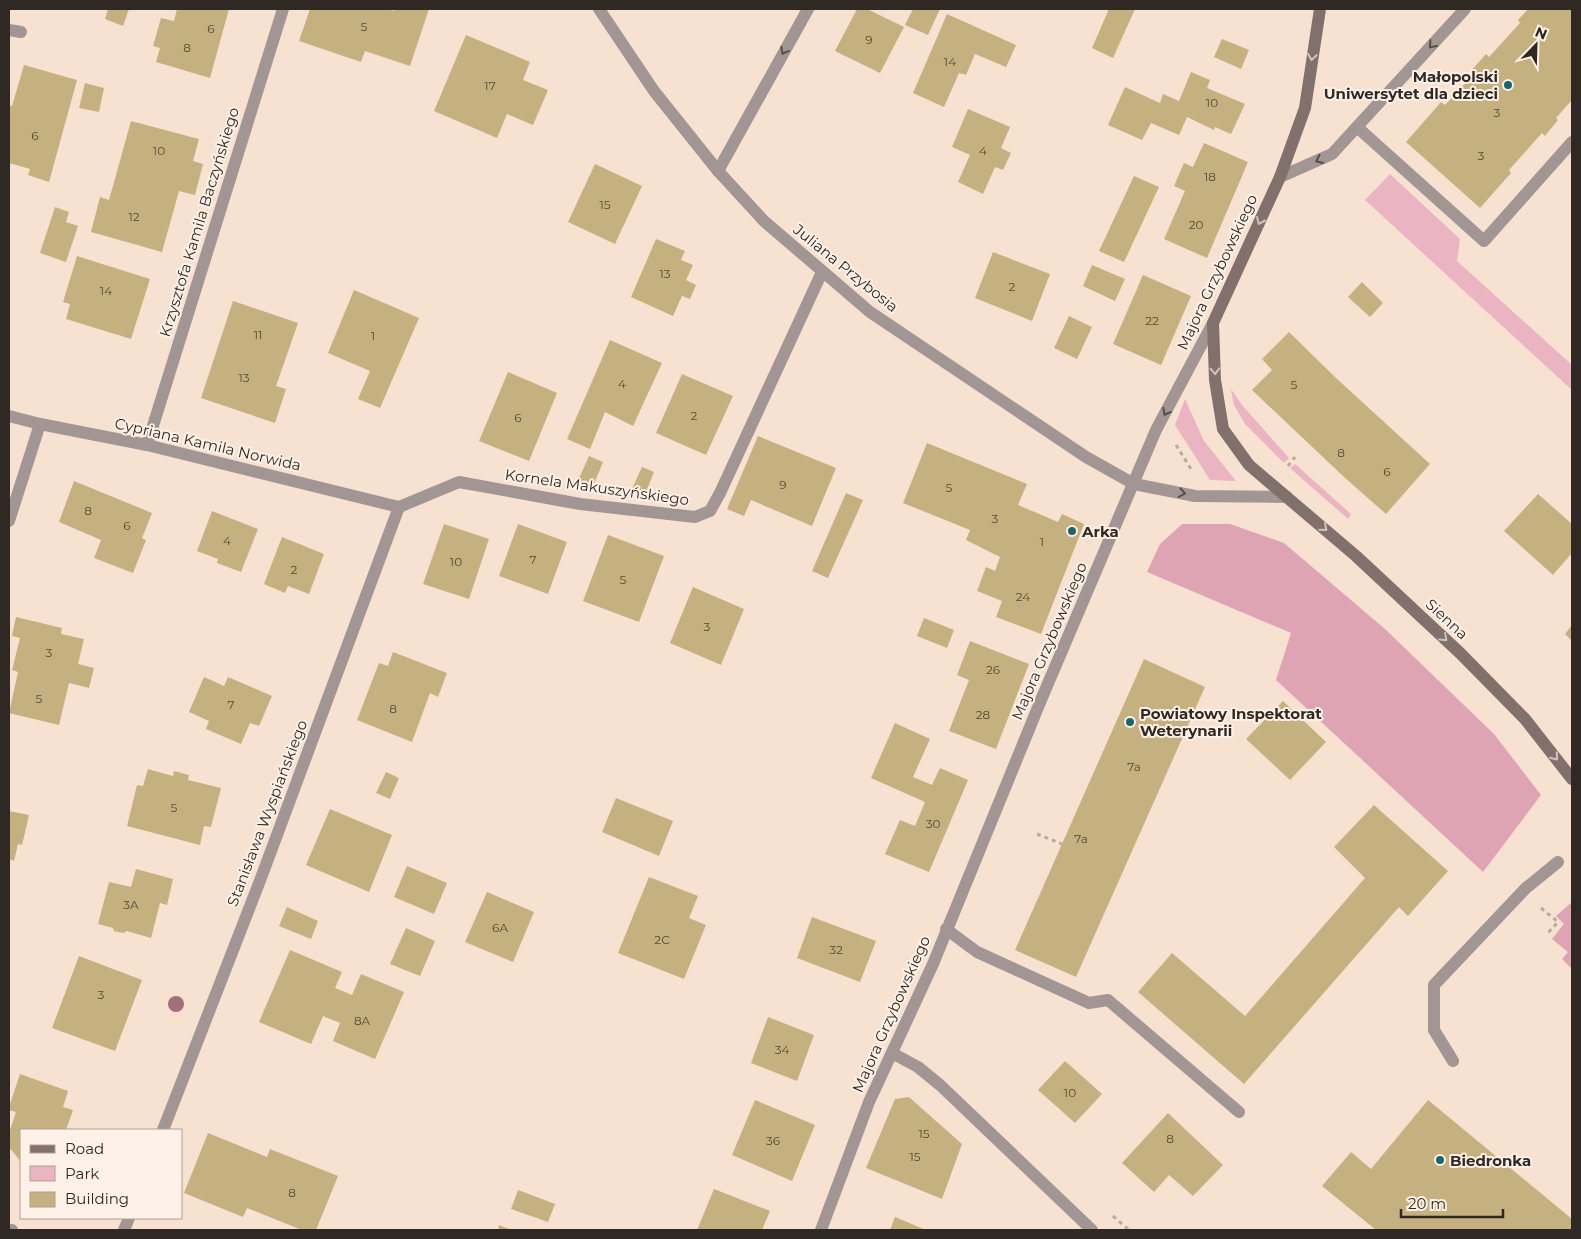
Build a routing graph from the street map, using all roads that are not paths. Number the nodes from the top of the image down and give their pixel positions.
1 (283, 9) edge
2 (599, 9) edge
3 (808, 9) edge
4 (1320, 9) edge
5 (1465, 9) edge
6 (1358, 127) junction
7 (1572, 142) edge
8 (718, 170) junction
9 (1280, 177) junction
10 (822, 272) junction
11 (1214, 323) junction
12 (9, 416) edge
13 (40, 424) junction
14 (147, 445) junction
15 (1134, 484) junction
16 (1287, 497) junction
17 (399, 506) junction
18 (9, 521) edge
19 (1572, 778) edge
20 (1558, 862) dead end
21 (946, 929) junction
22 (892, 1053) junction
23 (1453, 1061) dead end
24 (1239, 1112) dead end
25 (163, 1129) edge
26 (820, 1230) edge
27 (1092, 1230) edge

1 - 14 street, Krzysztofa Kamila Baczyńskiego
2 - 8 street, Juliana Przybosia
3 -> 8 street
4 -> 9 street, Majora Grzybowskiego
5 -> 6 street
6 - 7 street
6 -> 9 street
8 - 10 street, Juliana Przybosia
9 -> 11 street, Majora Grzybowskiego
10 - 15 street, Juliana Przybosia
10 - 17 street, Kornela Makuszyńskiego
11 -> 15 street, Majora Grzybowskiego
11 -> 16 street, Sienna
12 - 13 street, Cypriana Kamila Norwida
13 - 14 street, Cypriana Kamila Norwida
13 - 18 street
14 - 17 street, Cypriana Kamila Norwida
15 -> 16 street
15 - 21 street, Majora Grzybowskiego
16 -> 19 street, Sienna
17 - 25 street, Stanisława Wyspiańskiego
20 - 23 street
21 - 22 street, Majora Grzybowskiego
21 - 24 street
22 - 26 street, Majora Grzybowskiego
22 - 27 street

